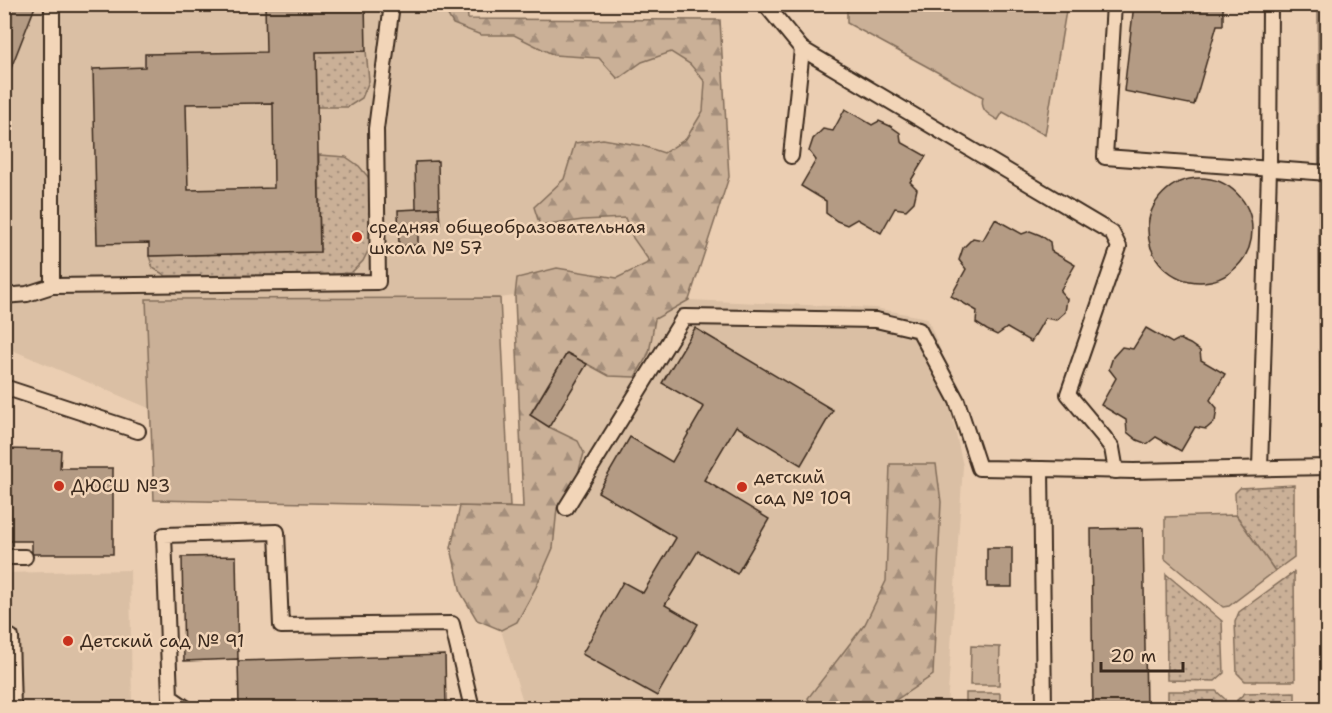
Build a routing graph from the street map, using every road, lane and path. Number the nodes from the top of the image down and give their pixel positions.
1 (52, 4) edge
2 (392, 4) edge
3 (765, 4) edge
4 (1114, 4) edge
5 (1270, 4) edge
6 (802, 49) junction
7 (791, 156) dead end
8 (1269, 169) junction
9 (1328, 173) edge
10 (51, 285) junction
11 (4, 296) edge
12 (4, 387) edge
13 (138, 430) dead end
14 (1328, 466) edge
15 (1260, 468) junction
16 (1041, 469) junction
17 (1116, 471) junction
18 (566, 508) dead end
19 (25, 556) dead end
20 (4, 557) edge
21 (4, 637) edge
22 (13, 708) edge
23 (186, 708) edge
24 (472, 708) edge
25 (1044, 708) edge

1 - 10 lane
2 - 10 lane
3 - 6 lane
4 - 8 lane
5 - 8 lane
6 - 7 lane
6 - 17 lane
8 - 9 lane
8 - 15 lane
10 - 11 lane
12 - 13 lane
14 - 15 lane
15 - 17 lane
16 - 17 lane
16 - 18 lane
16 - 25 lane
19 - 20 lane
21 - 22 lane
23 - 24 lane

